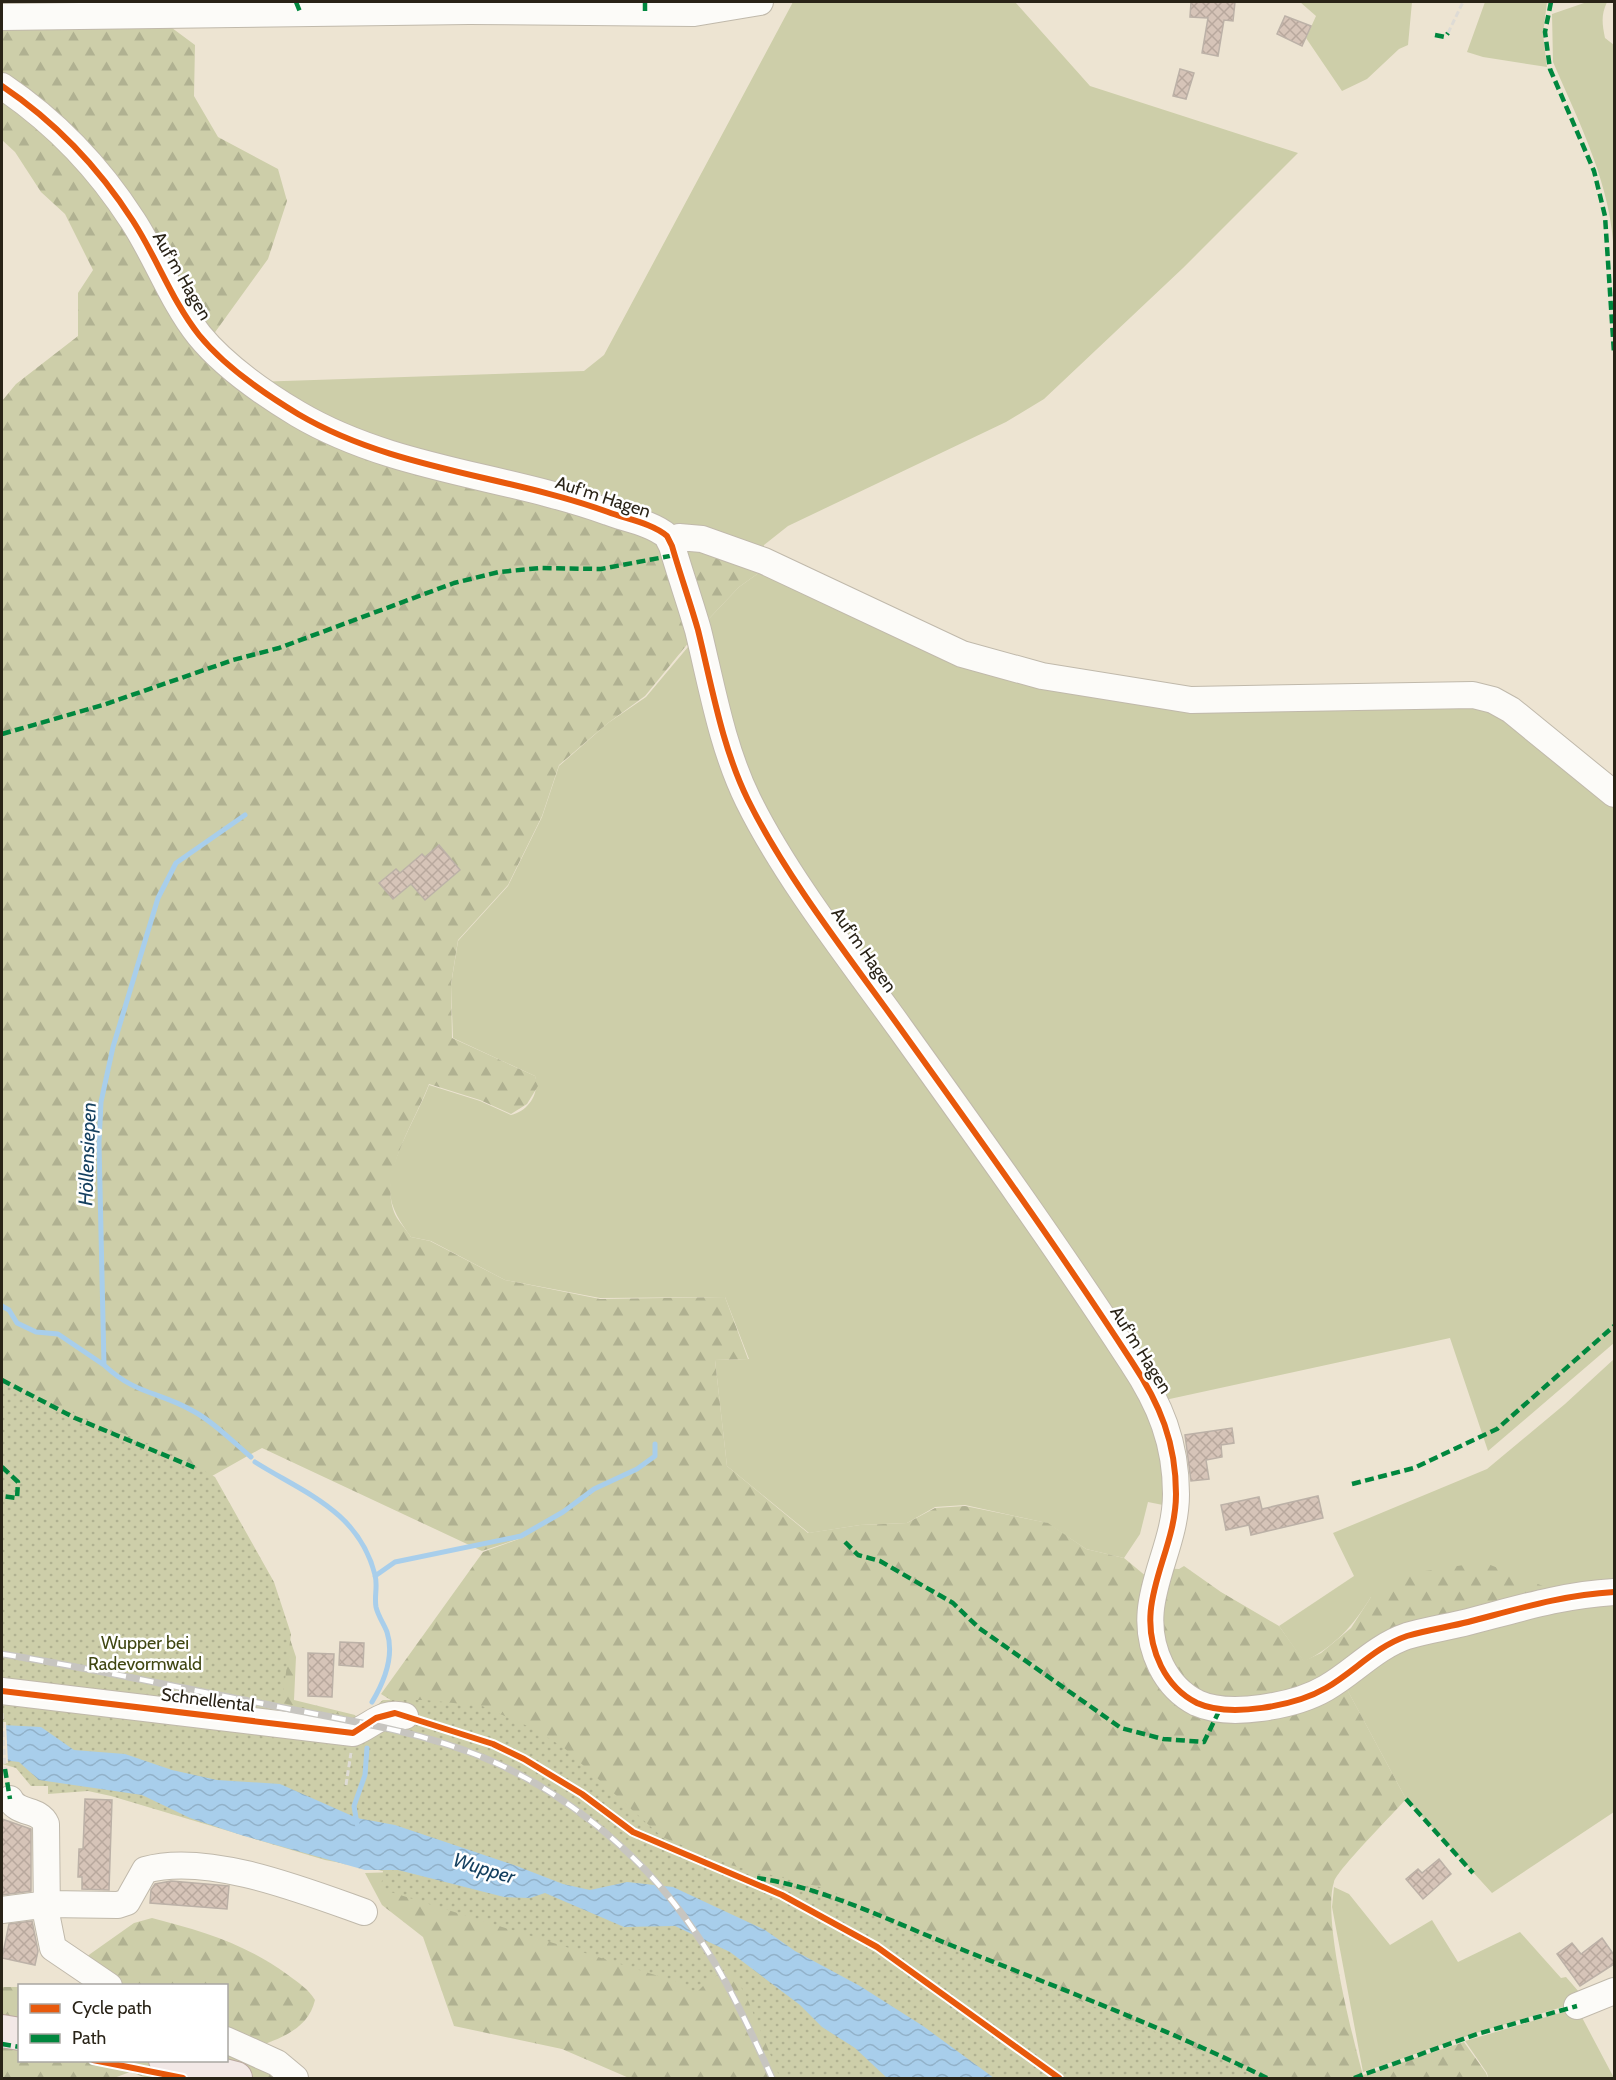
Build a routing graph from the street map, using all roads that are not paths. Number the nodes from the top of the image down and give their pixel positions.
1 (760, 2) edge
2 (2, 17) edge
3 (2, 86) edge
4 (670, 541) junction
5 (1614, 794) edge
6 (1614, 1592) edge
7 (2, 1691) edge
8 (405, 1716) dead end
9 (10, 1799) dead end
10 (48, 1904) junction
11 (2, 1910) edge
12 (364, 1912) dead end
13 (107, 1984) edge
14 (1614, 1991) edge
15 (1577, 2006) dead end
16 (2, 2031) edge
17 (18, 2034) edge
18 (228, 2041) edge
19 (169, 2062) edge
20 (220, 2076) edge
21 (295, 2079) edge

1 - 2 street
3 - 4 street, Auf'm Hagen
4 - 5 street
4 - 6 street, Auf'm Hagen
7 - 8 street, Schnellental
9 - 10 street
10 - 11 street
10 - 12 street
10 - 13 street
14 - 15 street
16 - 17 main road
18 - 21 street
19 - 20 main road

